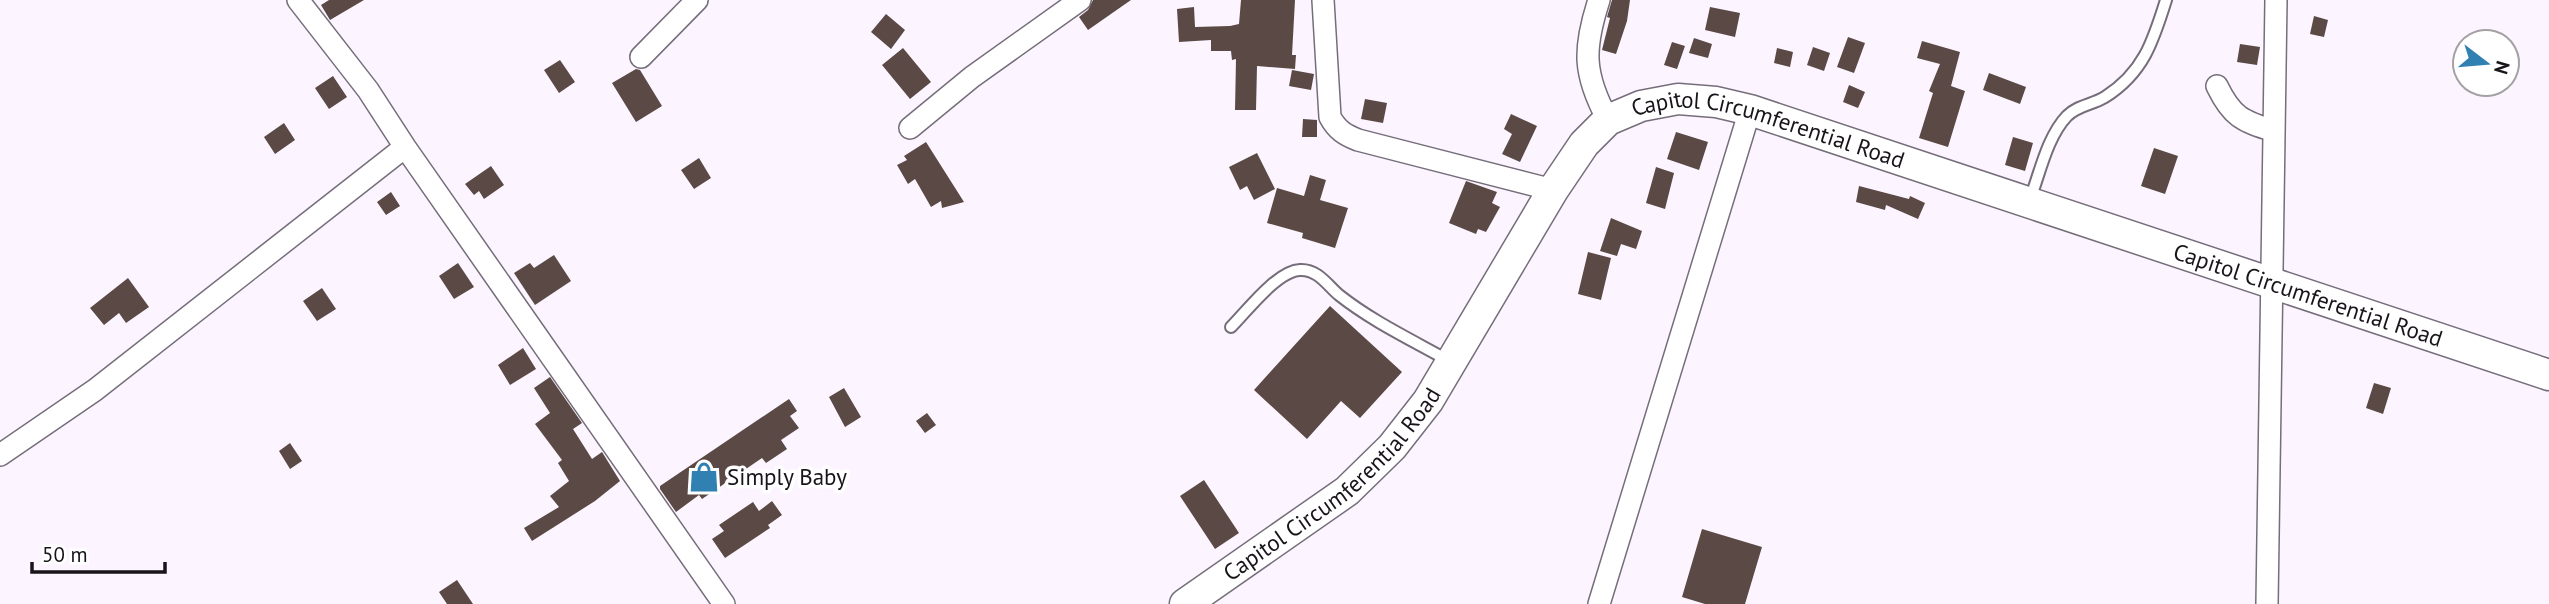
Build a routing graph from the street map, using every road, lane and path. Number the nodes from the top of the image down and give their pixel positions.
1 (298, 0) edge
2 (697, 0) edge
3 (1080, 0) edge
4 (1323, 0) edge
5 (1599, 0) edge
6 (2166, 0) edge
7 (2276, 0) edge
8 (641, 57) dead end
9 (2217, 86) dead end
10 (1750, 110) junction
11 (1608, 120) junction
12 (910, 128) dead end
13 (2274, 131) junction
14 (405, 147) junction
15 (1553, 190) junction
16 (2029, 202) junction
17 (2272, 283) junction
18 (1231, 327) dead end
19 (1451, 362) junction
20 (2549, 375) edge
21 (0, 455) edge
22 (724, 604) edge
23 (1185, 604) edge
24 (1599, 604) edge
25 (2267, 604) edge

1 - 14 street
2 - 8 street
3 - 12 street
4 - 15 street
5 - 11 street
6 - 16 lane
7 - 13 street
9 - 13 street
10 - 11 main road, Capitol Circumferential Road
10 - 16 main road, Capitol Circumferential Road
10 - 24 street
11 - 15 main road, Capitol Circumferential Road
13 - 17 street
14 - 21 street
14 - 22 street
15 - 19 main road, Capitol Circumferential Road
16 - 17 main road, Capitol Circumferential Road
17 - 20 main road, Capitol Circumferential Road
17 - 25 street
18 - 19 lane
19 - 23 main road, Capitol Circumferential Road

